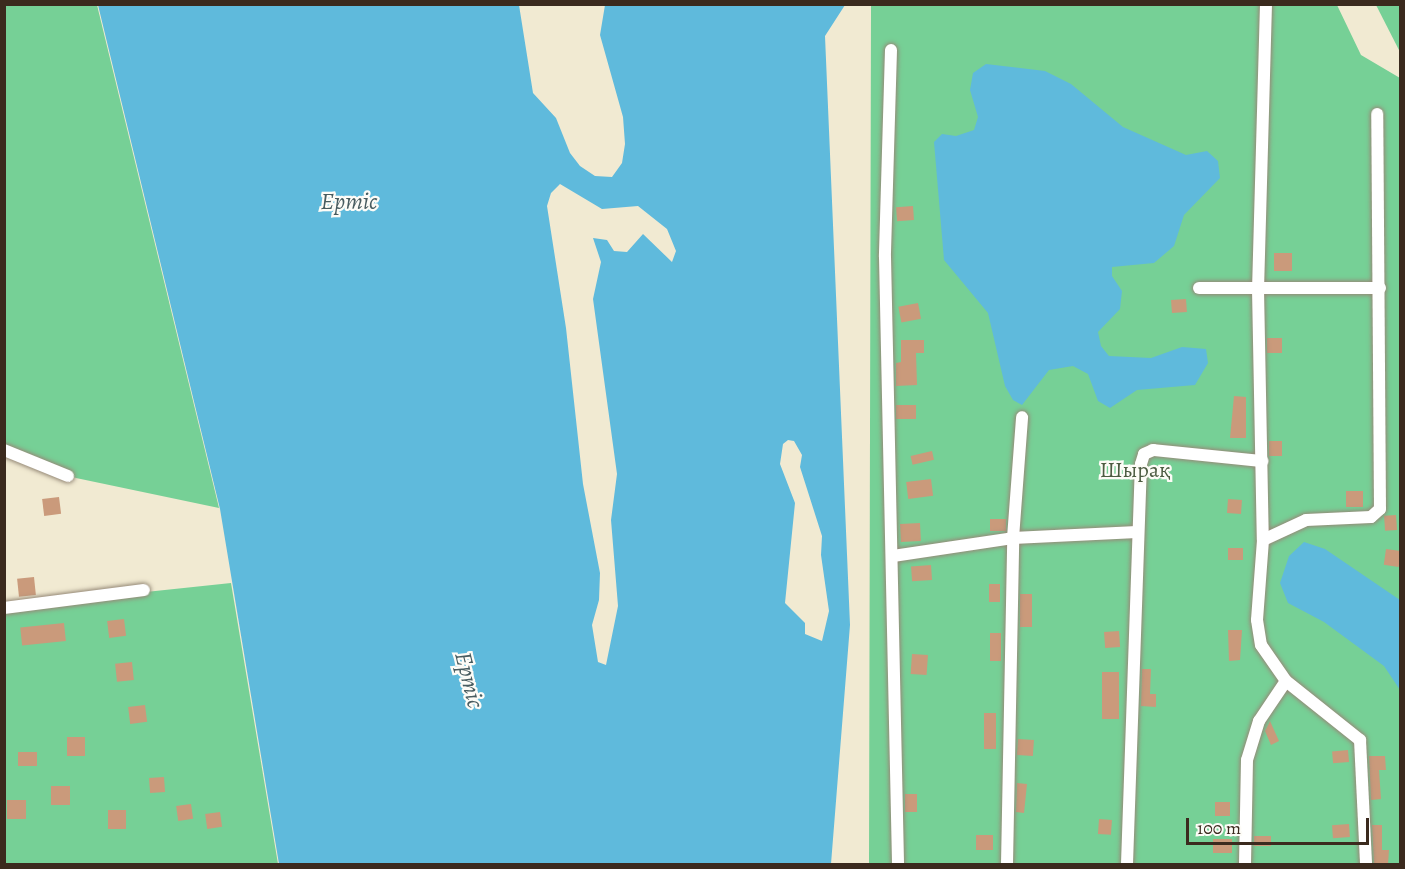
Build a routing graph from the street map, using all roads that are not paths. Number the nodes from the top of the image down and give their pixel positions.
1 (1266, 4) edge
2 (891, 50) dead end
3 (1377, 114) dead end
4 (1199, 288) dead end
5 (1380, 288) junction
6 (1257, 289) junction
7 (1022, 417) dead end
8 (4, 450) edge
9 (1262, 460) junction
10 (68, 476) dead end
11 (1137, 532) junction
12 (1013, 538) junction
13 (1263, 540) junction
14 (893, 556) junction
15 (144, 590) dead end
16 (4, 608) edge
17 (1286, 681) junction
18 (898, 864) edge
19 (1007, 864) edge
20 (1127, 864) edge
21 (1245, 864) edge
22 (1366, 864) edge

1 - 6 street
2 - 14 street
3 - 5 street
4 - 6 street
5 - 6 street
5 - 13 street
6 - 9 street
7 - 12 street
8 - 10 street
9 - 11 street
9 - 13 street
11 - 12 street
11 - 20 street
12 - 14 street
12 - 19 street
13 - 17 street
14 - 18 street
15 - 16 street
17 - 21 street
17 - 22 street

